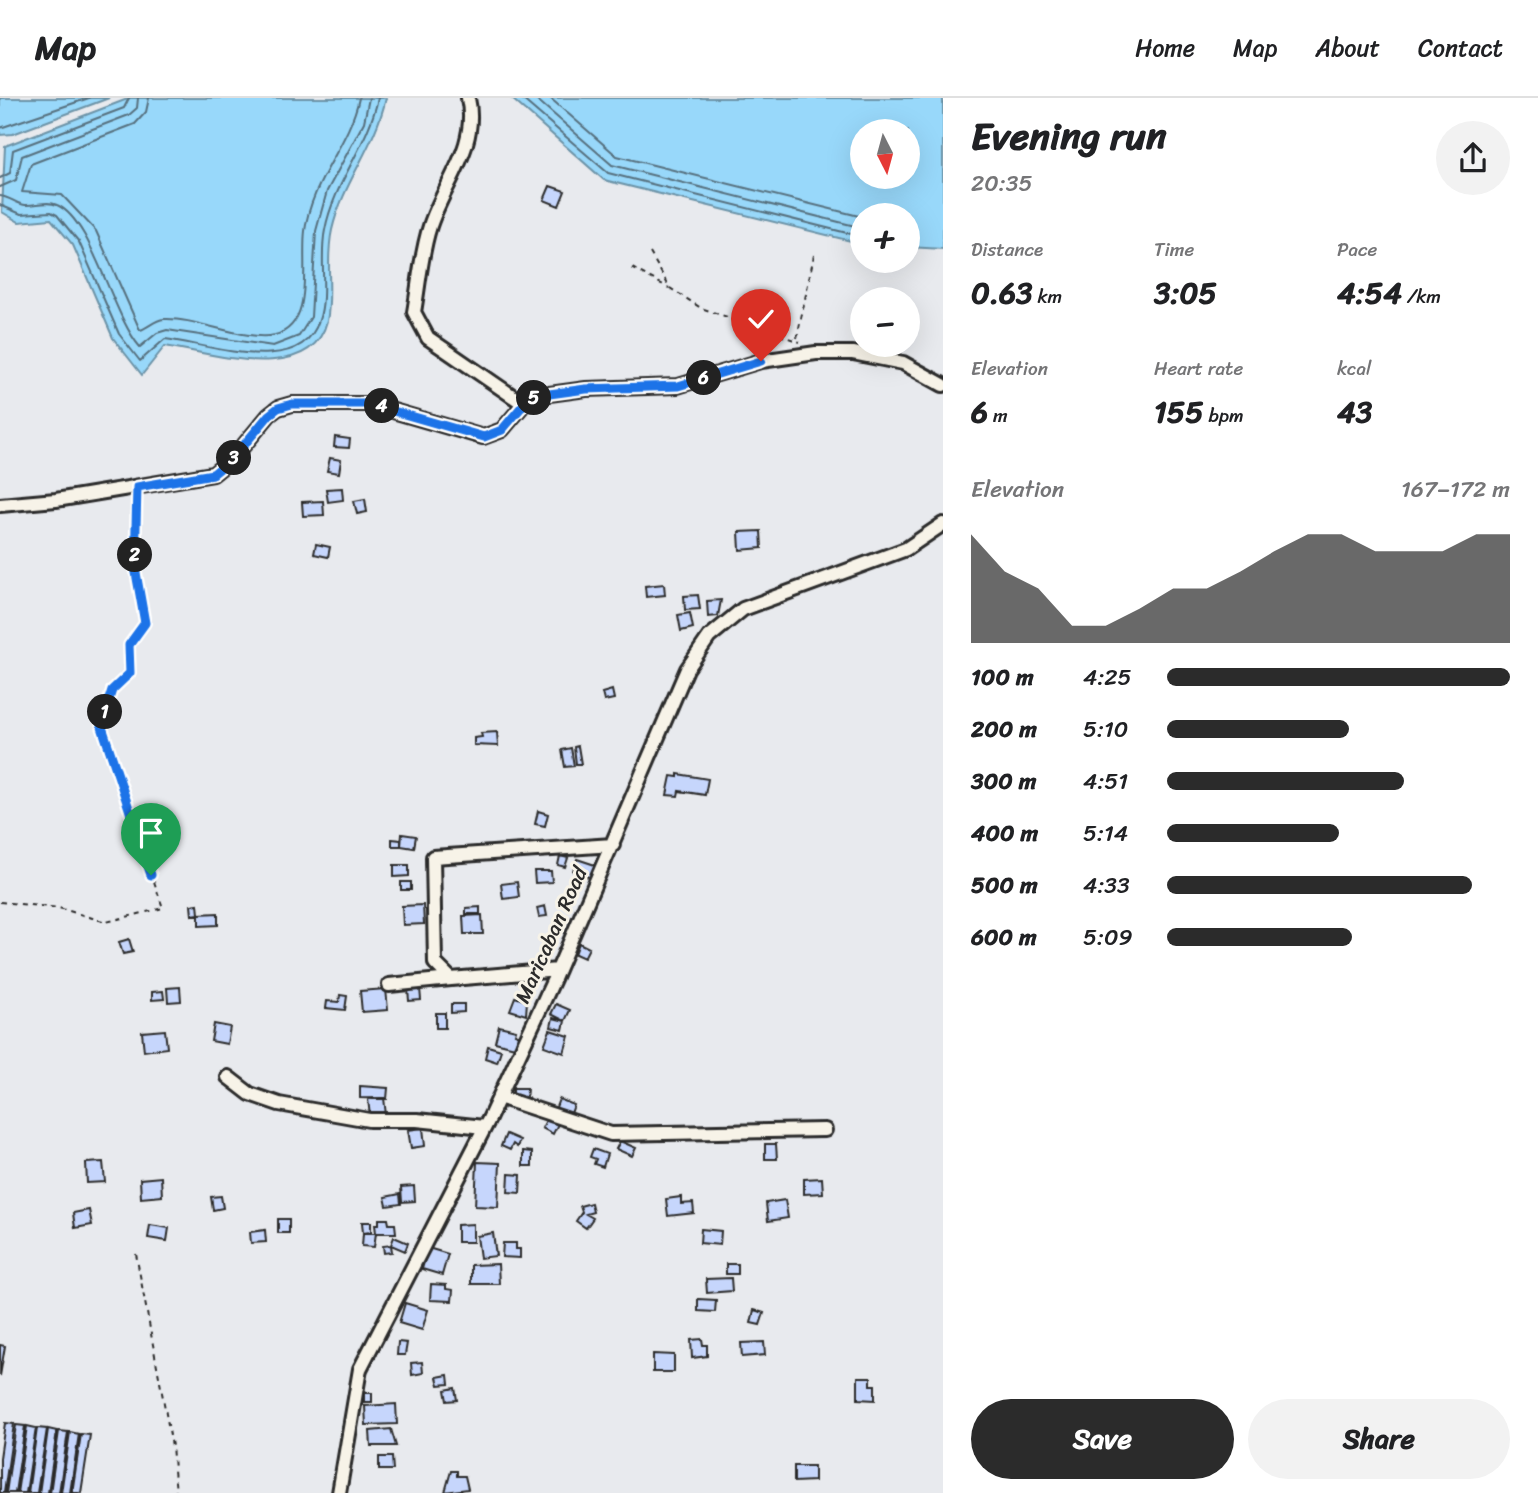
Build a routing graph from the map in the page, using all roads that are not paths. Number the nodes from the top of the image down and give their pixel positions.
1 (468, 98) edge
2 (943, 385) edge
3 (524, 404) junction
4 (0, 505) edge
5 (943, 524) edge
6 (612, 845) junction
7 (558, 970) junction
8 (451, 979) junction
9 (389, 985) dead end
10 (228, 1077) dead end
11 (499, 1097) junction
12 (484, 1127) junction
13 (825, 1130) dead end
14 (339, 1493) edge

1 - 3 street
2 - 3 street
3 - 4 street
5 - 6 street, Maricaban Road
6 - 7 street, Maricaban Road
6 - 8 street
7 - 8 street
7 - 11 street, Maricaban Road
8 - 9 street
10 - 12 street
11 - 12 street, Maricaban Road
11 - 13 street
12 - 14 street, Maricaban Road

